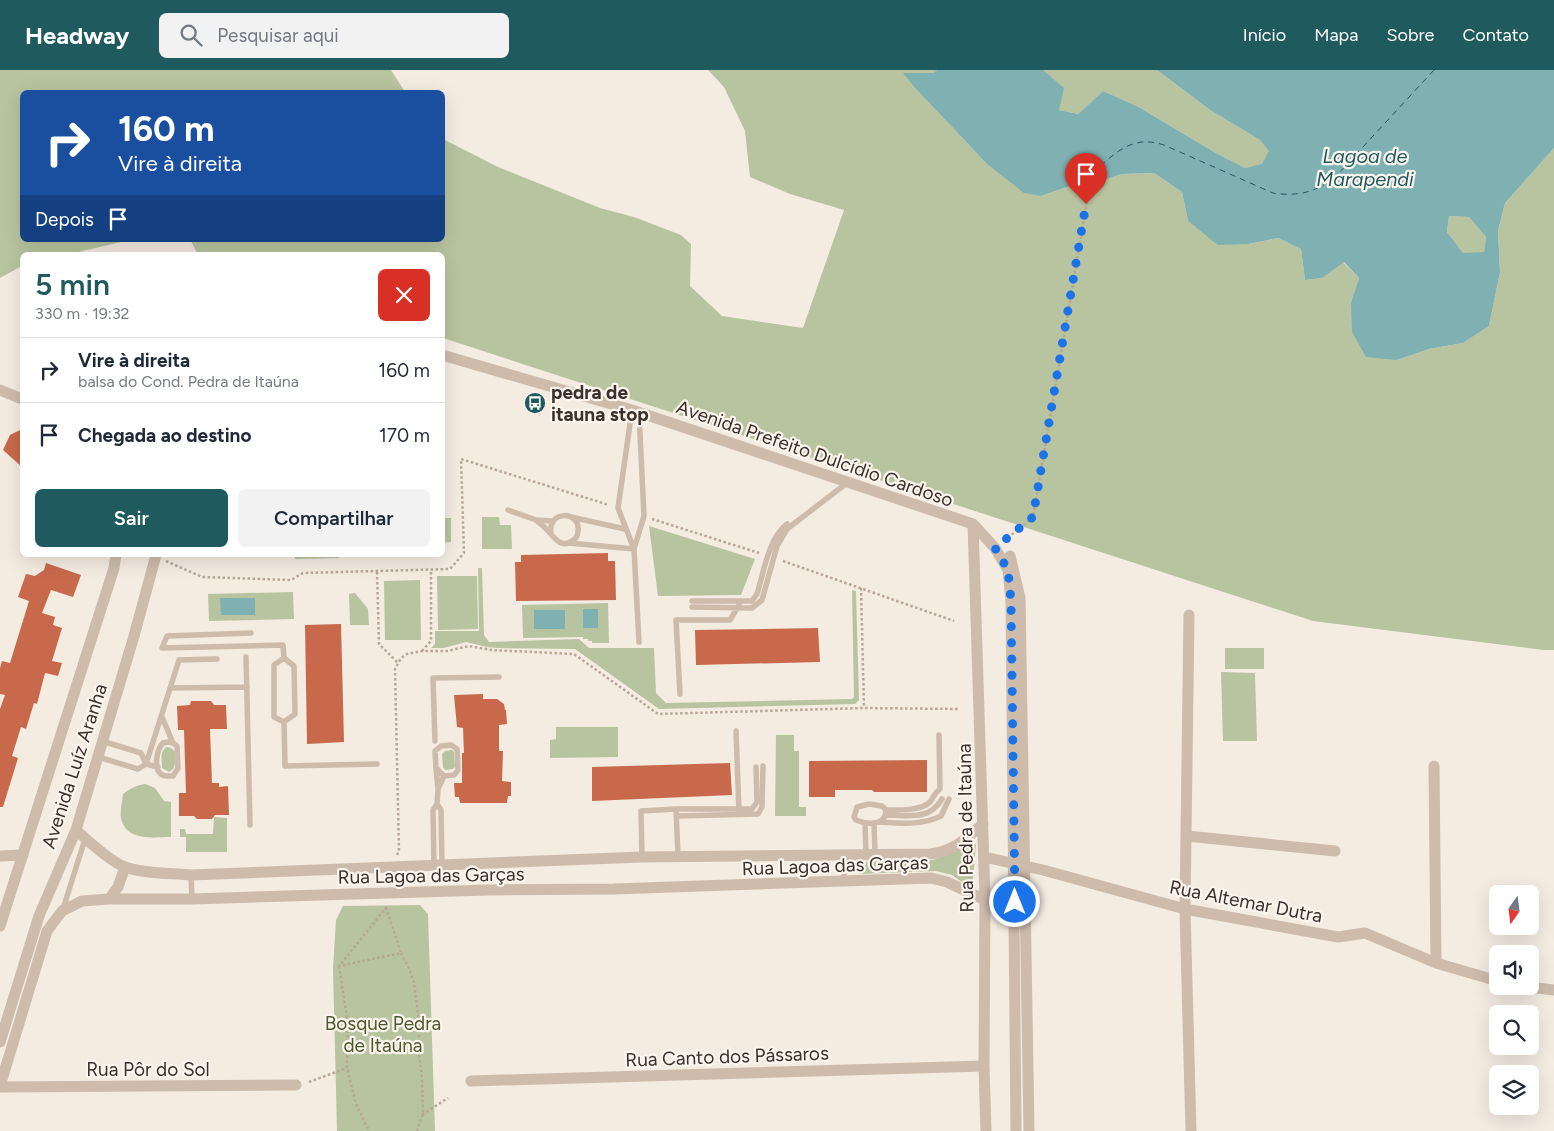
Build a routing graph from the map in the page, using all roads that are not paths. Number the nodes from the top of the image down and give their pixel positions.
1 (445, 356) edge
2 (0, 390) edge
3 (20, 398) edge
4 (636, 412) junction
5 (846, 481) junction
6 (508, 510) dead end
7 (570, 517) junction
8 (536, 520) junction
9 (553, 520) junction
10 (973, 524) junction
11 (625, 529) junction
12 (551, 534) junction
13 (570, 543) junction
14 (634, 549) junction
15 (1010, 556) dead end
16 (116, 557) edge
17 (156, 557) edge
18 (771, 557) junction
19 (741, 601) junction
20 (738, 608) junction
21 (1189, 615) dead end
22 (251, 633) dead end
23 (639, 642) dead end
24 (246, 657) dead end
25 (284, 658) junction
26 (217, 659) dead end
27 (499, 677) dead end
28 (247, 686) junction
29 (171, 688) junction
30 (680, 694) dead end
31 (162, 717) junction
32 (284, 722) junction
33 (736, 731) dead end
34 (939, 735) dead end
35 (102, 741) junction
36 (434, 741) junction
37 (173, 743) junction
38 (441, 746) junction
39 (435, 751) junction
40 (157, 752) junction
41 (98, 757) junction
42 (146, 764) junction
43 (377, 764) dead end
44 (760, 766) dead end
45 (1434, 766) dead end
46 (158, 767) junction
47 (436, 768) junction
48 (444, 776) junction
49 (438, 789) junction
50 (676, 809) junction
51 (886, 812) junction
52 (739, 813) junction
53 (677, 816) junction
54 (876, 822) junction
55 (866, 823) junction
56 (983, 824) junction
57 (250, 825) dead end
58 (76, 830) junction
59 (1187, 836) junction
60 (86, 839) junction
61 (1335, 851) dead end
62 (870, 853) junction
63 (844, 854) junction
64 (23, 855) junction
65 (0, 856) edge
66 (678, 856) junction
67 (642, 857) junction
68 (984, 858) junction
69 (438, 864) junction
70 (1020, 865) junction
71 (125, 867) junction
72 (191, 875) junction
73 (844, 882) junction
74 (109, 898) junction
75 (192, 899) junction
76 (985, 900) junction
77 (1186, 909) junction
78 (62, 911) junction
79 (0, 926) edge
80 (1436, 963) junction
81 (1489, 978) edge
82 (1539, 988) edge
83 (1554, 990) edge
84 (0, 1042) edge
85 (984, 1066) junction
86 (471, 1081) dead end
87 (296, 1085) dead end
88 (0, 1087) edge
89 (986, 1131) edge
90 (1016, 1131) edge
91 (1029, 1131) edge
92 (1191, 1131) edge

1 - 4 street, Avenida Prefeito Dulcídio Cardoso
2 - 3 street
4 - 5 street, Avenida Prefeito Dulcídio Cardoso
4 - 11 lane
4 - 14 lane
5 - 10 street, Avenida Prefeito Dulcídio Cardoso
5 - 18 lane
6 - 8 lane
7 - 9 lane
7 - 11 lane
7 - 13 lane
8 - 9 lane
8 - 12 lane
9 - 12 lane
10 - 56 street, Rua Pedra de Itaúna
10 - 70 street, Avenida Prefeito Dulcídio Cardoso
11 - 14 lane
12 - 13 lane
13 - 14 lane
14 - 23 lane
15 - 70 street
16 - 64 street, Avenida Luíz Aranha
17 - 35 street, Avenida Luíz Aranha
18 - 19 lane
18 - 20 lane
19 - 20 lane
19 - 20 lane
20 - 30 lane
21 - 59 street
22 - 25 lane
24 - 28 lane
25 - 32 lane
25 - 32 lane
26 - 29 lane
27 - 36 lane
28 - 29 lane
28 - 57 lane
29 - 31 lane
31 - 37 lane
31 - 40 lane
31 - 42 lane
32 - 43 lane
33 - 52 lane
34 - 51 lane
35 - 41 street, Avenida Luíz Aranha
35 - 42 lane
36 - 38 lane
36 - 39 lane
37 - 40 lane
37 - 46 lane
38 - 39 lane
38 - 48 lane
39 - 47 lane
40 - 46 lane
41 - 42 lane
41 - 58 street, Avenida Luíz Aranha
42 - 46 lane
44 - 52 lane
45 - 80 street
47 - 48 lane
47 - 49 lane
48 - 49 lane
49 - 69 lane
50 - 52 lane
50 - 53 lane
50 - 67 lane
51 - 54 lane
51 - 54 lane
51 - 55 lane
52 - 53 lane
53 - 66 lane
54 - 55 lane
54 - 62 lane
55 - 62 lane
56 - 62 street, Rua Lagoa das Garças
56 - 68 street, Rua Pedra de Itaúna
58 - 60 street, Rua Lagoa das Garças
58 - 84 street, Avenida Luíz Aranha
59 - 61 street
59 - 77 street
60 - 71 street, Rua Lagoa das Garças
60 - 78 lane
62 - 63 street, Rua Lagoa das Garças
63 - 66 street, Rua Lagoa das Garças
63 - 73 lane
64 - 65 street
64 - 79 street, Avenida Luíz Aranha
66 - 67 street, Rua Lagoa das Garças
67 - 69 street, Rua Lagoa das Garças
68 - 70 street, Rua Altemar Dutra
68 - 76 street, Rua Pedra de Itaúna
69 - 72 street, Rua Lagoa das Garças
70 - 77 street, Rua Altemar Dutra
70 - 90 street
70 - 91 street
71 - 72 street, Rua Lagoa das Garças
71 - 74 street
72 - 75 lane
73 - 75 street, Rua Lagoa das Garças
73 - 76 street, Rua Lagoa das Garças
74 - 75 street, Rua Lagoa das Garças
74 - 78 street, Rua Lagoa das Garças
76 - 85 street, Rua Pedra de Itaúna
77 - 80 street, Rua Altemar Dutra
77 - 92 street
78 - 88 street
80 - 81 street, Rua Altemar Dutra
82 - 83 street
85 - 86 street, Rua Canto dos Pássaros
85 - 89 street, Rua Pedra de Itaúna
87 - 88 street, Rua Pôr do Sol

